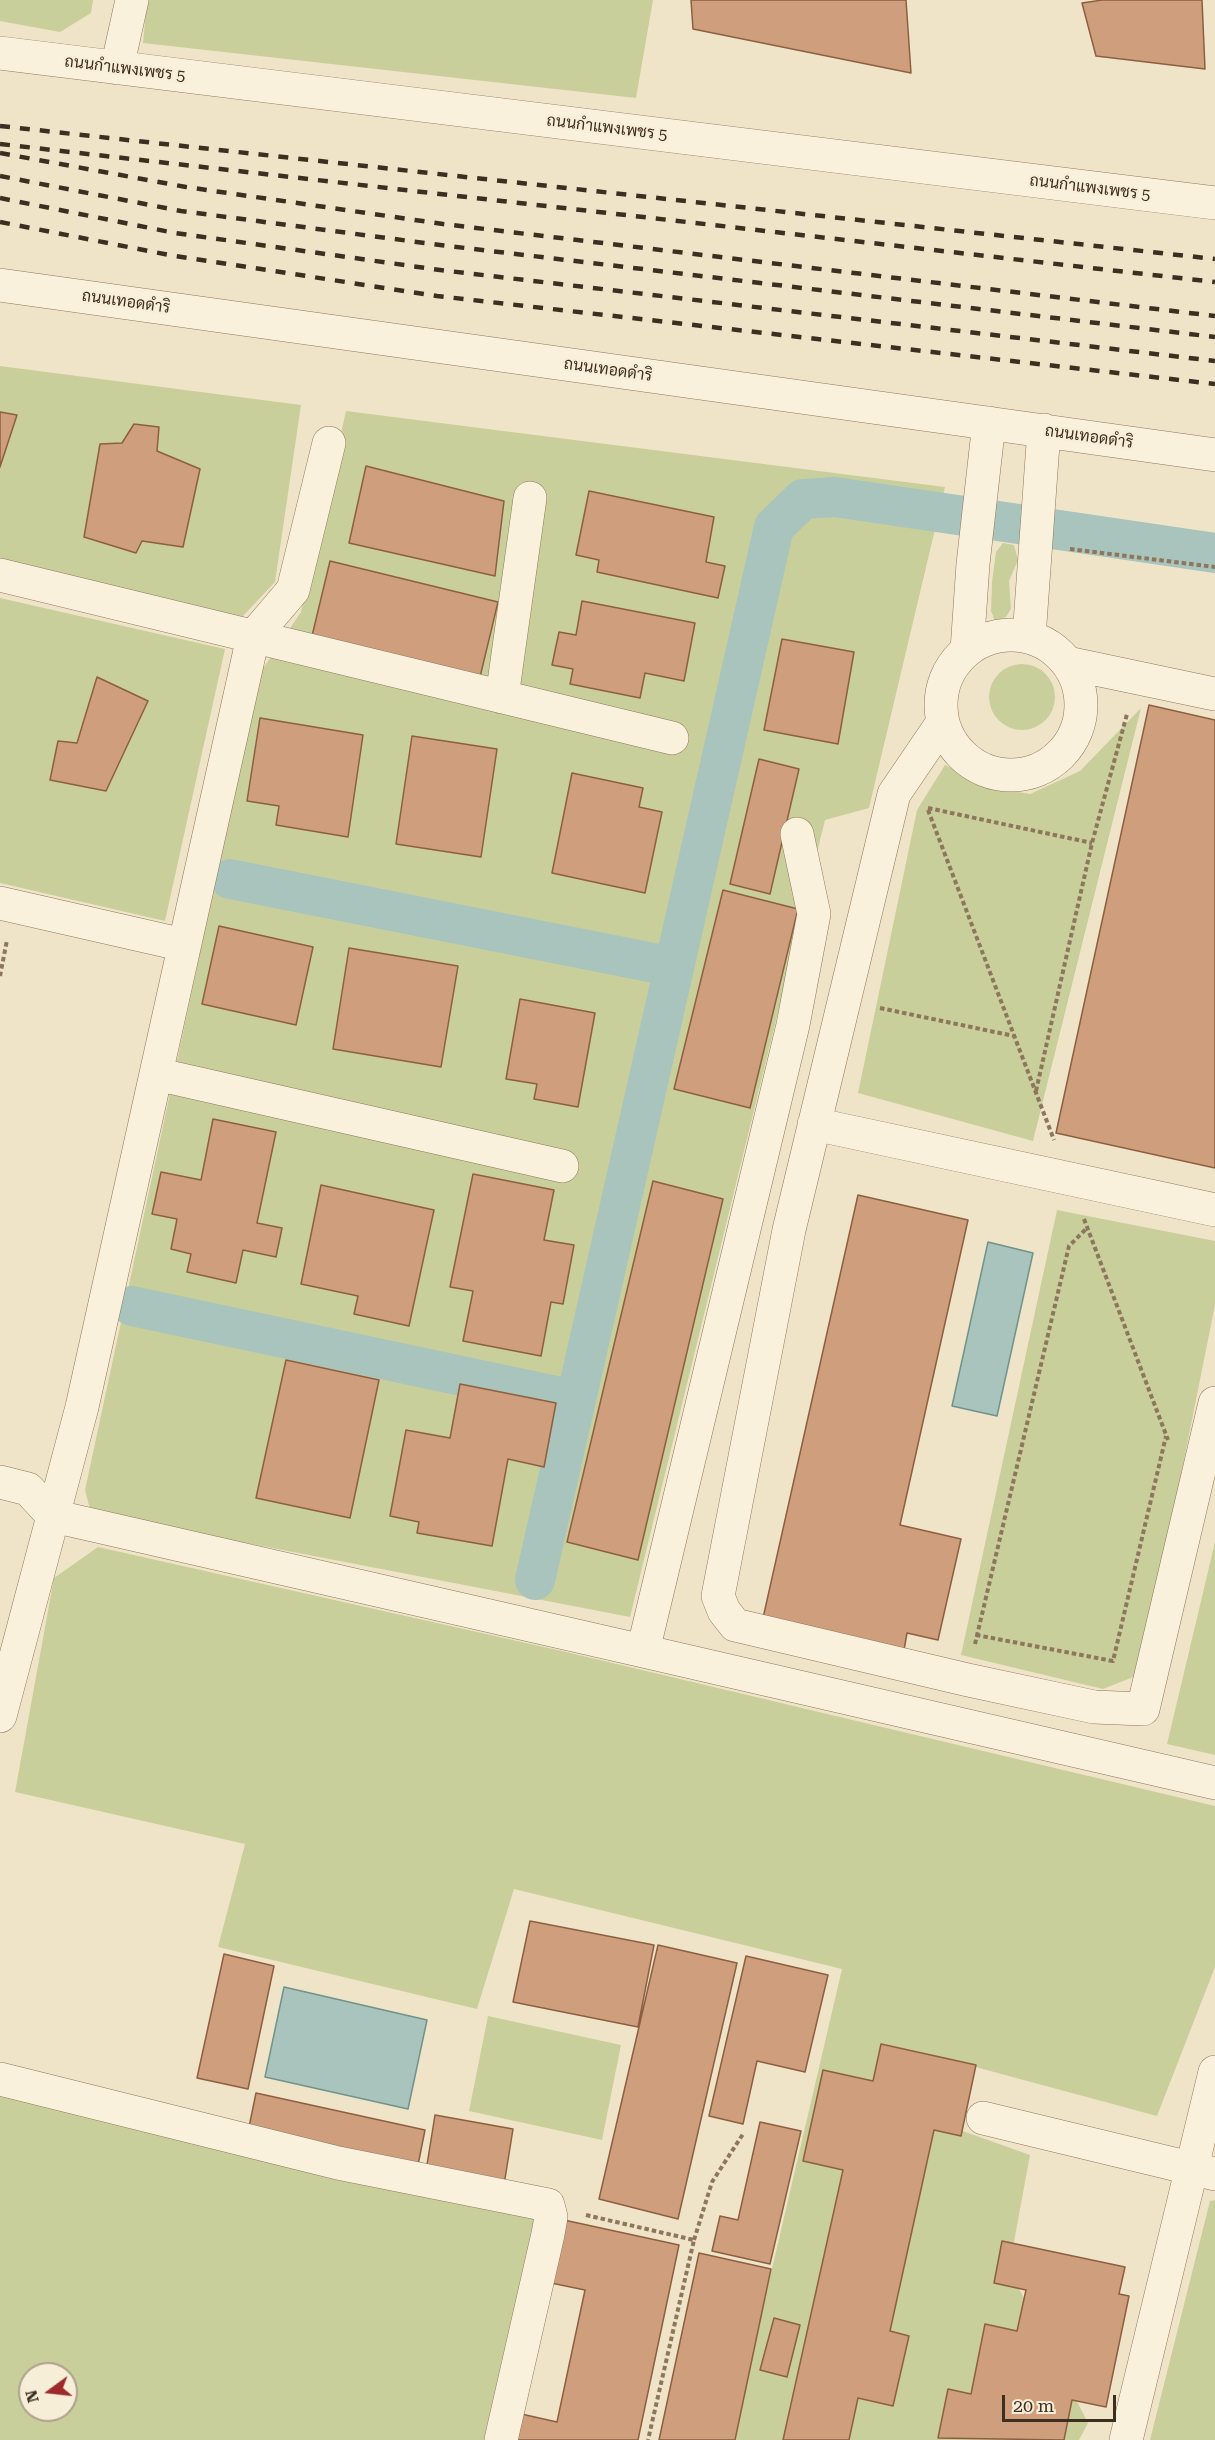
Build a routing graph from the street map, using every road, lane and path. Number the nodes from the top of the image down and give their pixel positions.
1 (132, 0) edge
2 (0, 53) edge
3 (117, 68) junction
4 (1215, 203) edge
5 (0, 285) edge
6 (989, 423) junction
7 (1044, 430) junction
8 (328, 443) dead end
9 (1215, 454) edge
10 (530, 498) dead end
11 (1035, 544) junction
12 (1215, 567) edge
13 (0, 575) edge
14 (253, 637) junction
15 (1029, 637) junction
16 (967, 650) junction
17 (1067, 663) junction
18 (1135, 677) junction
19 (1215, 694) edge
20 (502, 697) junction
21 (943, 722) junction
22 (672, 738) dead end
23 (912, 767) junction
24 (928, 808) junction
25 (797, 834) dead end
26 (1092, 843) junction
27 (0, 903) edge
28 (8, 936) dead end
29 (184, 945) junction
30 (0, 976) edge
31 (844, 1001) junction
32 (1014, 1036) junction
33 (156, 1074) junction
34 (1036, 1092) junction
35 (814, 1124) junction
36 (562, 1166) dead end
37 (1068, 1179) junction
38 (1215, 1210) edge
39 (1087, 1228) junction
40 (1215, 1404) edge
41 (1166, 1436) junction
42 (1170, 1447) dead end
43 (0, 1482) edge
44 (53, 1516) junction
45 (976, 1635) junction
46 (643, 1651) junction
47 (968, 1680) junction
48 (0, 1716) edge
49 (1215, 1783) edge
50 (1215, 2072) edge
51 (0, 2079) edge
52 (983, 2118) dead end
53 (743, 2134) dead end
54 (1203, 2171) edge
55 (548, 2205) junction
56 (694, 2240) junction
57 (501, 2440) edge
58 (648, 2440) edge
59 (1126, 2440) edge

1 - 3 street
2 - 3 street, ถนนกำแพงเพชร 5
3 - 4 street, ถนนกำแพงเพชร 5
5 - 6 street, ถนนเทอดดำริ
6 - 7 street, ถนนเทอดดำริ
6 - 16 street
7 - 9 street, ถนนเทอดดำริ
7 - 11 street
8 - 14 street
10 - 20 street
11 - 12 path
11 - 15 street
13 - 14 street
14 - 20 street
14 - 29 street
15 - 16 street
15 - 17 street
16 - 21 street
17 - 18 street
17 - 21 street
18 - 19 street
18 - 26 path
20 - 22 street
21 - 23 street
23 - 24 path
23 - 31 street
24 - 26 path
24 - 32 path
25 - 46 street
26 - 34 path
27 - 29 street
28 - 30 path
29 - 33 street
31 - 32 path
31 - 35 street
32 - 34 path
33 - 36 street
33 - 44 street
34 - 37 path
35 - 37 street
35 - 47 street
37 - 38 street
37 - 39 path
39 - 41 path
39 - 45 path
40 - 47 street
41 - 42 path
41 - 45 path
43 - 44 street
44 - 46 street
44 - 48 street
45 - 47 path
46 - 49 street
50 - 54 street
51 - 55 street
52 - 54 street
53 - 56 path
54 - 59 street
55 - 56 path
55 - 57 street
56 - 58 path

